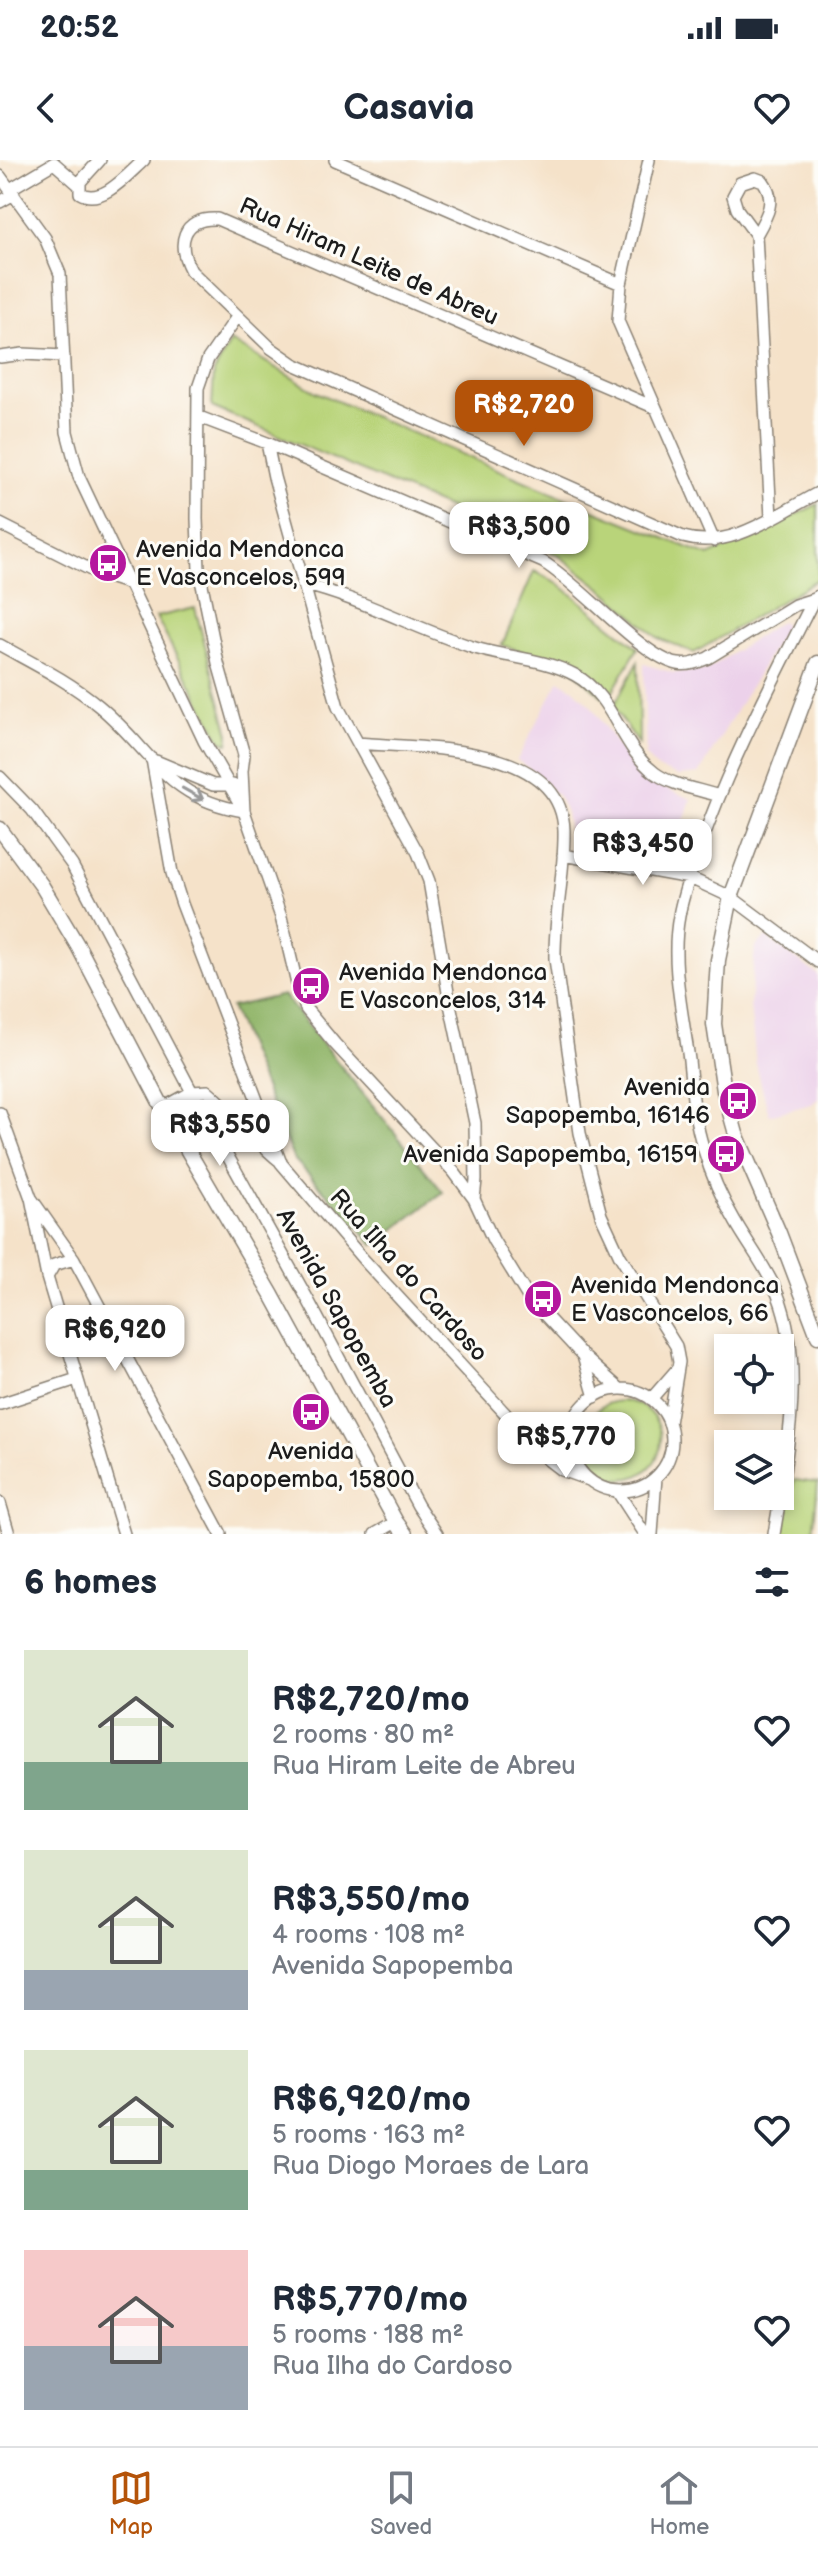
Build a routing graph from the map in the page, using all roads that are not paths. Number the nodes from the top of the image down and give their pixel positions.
1 (100, 160) edge
2 (144, 160) edge
3 (335, 160) edge
4 (649, 160) edge
5 (0, 176) edge
6 (79, 185) junction
7 (12, 191) junction
8 (0, 202) edge
9 (756, 235) junction
10 (621, 284) junction
11 (237, 317) junction
12 (64, 356) junction
13 (0, 357) edge
14 (656, 408) junction
15 (199, 417) junction
16 (267, 443) junction
17 (818, 493) edge
18 (771, 518) junction
19 (0, 524) edge
20 (714, 541) junction
21 (127, 583) junction
22 (302, 584) junction
23 (816, 598) edge
24 (0, 645) edge
25 (818, 663) edge
26 (358, 743) junction
27 (152, 759) junction
28 (242, 771) junction
29 (0, 777) edge
30 (231, 787) junction
31 (719, 796) junction
32 (244, 811) junction
33 (0, 829) edge
34 (563, 855) junction
35 (690, 878) junction
36 (731, 897) junction
37 (818, 962) edge
38 (192, 1092) junction
39 (163, 1108) junction
40 (0, 1113) edge
41 (281, 1163) junction
42 (31, 1198) junction
43 (474, 1199) junction
44 (74, 1259) junction
45 (47, 1277) junction
46 (818, 1336) edge
47 (583, 1356) junction
48 (678, 1368) junction
49 (77, 1379) junction
50 (620, 1389) junction
51 (595, 1397) junction
52 (651, 1399) junction
53 (0, 1404) edge
54 (576, 1416) junction
55 (669, 1423) junction
56 (534, 1445) junction
57 (656, 1477) junction
58 (589, 1480) junction
59 (617, 1491) junction
60 (0, 1503) edge
61 (400, 1528) edge
62 (9, 1534) edge
63 (124, 1534) edge
64 (221, 1534) edge
65 (375, 1534) edge
66 (437, 1534) edge
67 (645, 1534) edge
68 (652, 1534) edge
69 (774, 1534) edge

1 - 6 street
2 - 6 street
3 - 10 street
4 - 10 street
5 - 7 street
6 - 7 street
7 - 8 street
7 - 12 street
9 - 9 street
9 - 18 street
10 - 14 street
11 - 14 street, Rua Hiram Leite de Abreu
11 - 15 street
11 - 20 street, Rua Hiram Leite de Abreu
12 - 13 street
12 - 21 street
14 - 20 street
15 - 16 street
15 - 28 street
16 - 22 street
16 - 23 street
17 - 18 street
18 - 20 street
19 - 21 street
21 - 30 street
22 - 26 street
22 - 31 street
23 - 31 street
24 - 27 street
25 - 36 main road
26 - 34 street
26 - 43 street
27 - 30 street
27 -> 32 street
27 - 41 street, Rua Ilha do Cardoso
28 - 30 street
28 - 32 street
29 - 38 street, Avenida Sapopemba
30 - 32 street
31 - 35 street
32 - 43 street
33 - 39 main road, Avenida Sapopemba
34 - 35 street
34 - 48 street
35 - 36 street
35 - 69 street
36 - 37 street
36 - 46 main road
38 - 39 street
38 - 41 street
38 - 66 street, Avenida Sapopemba
39 - 61 main road, Avenida Sapopemba
40 - 42 street
41 - 56 street, Rua Ilha do Cardoso
42 - 44 street
42 - 45 street
43 - 47 street
44 - 45 street
44 - 64 street
45 - 49 street
47 - 50 street
47 - 51 street
48 - 52 street
48 - 55 street
49 - 53 street
49 - 63 street
50 - 51 street
50 - 52 street
51 - 54 street
52 - 55 street
54 - 56 street
54 - 58 street
55 - 57 street
56 - 58 street, Rua Ilha do Cardoso
57 - 59 street
57 - 68 street
58 - 59 street
59 - 67 street
60 - 62 street
61 - 65 street

